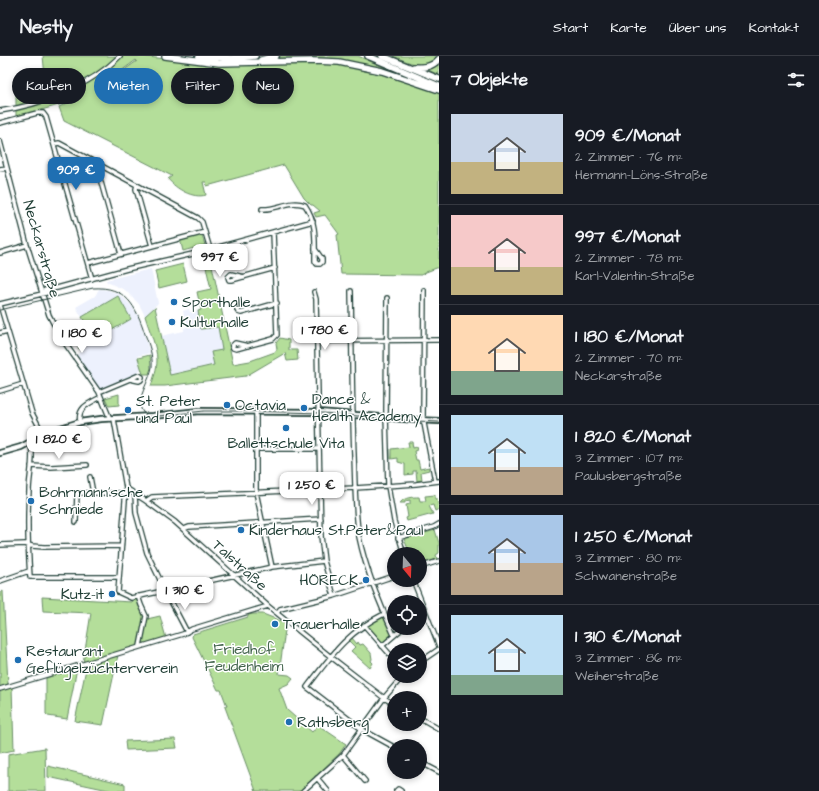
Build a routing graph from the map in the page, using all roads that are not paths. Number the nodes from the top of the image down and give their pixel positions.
1 (165, 56) edge
2 (199, 56) edge
3 (276, 56) edge
4 (368, 56) edge
5 (382, 56) edge
6 (120, 57) edge
7 (256, 59) edge
8 (439, 59) edge
9 (410, 67) junction
10 (439, 79) edge
11 (439, 86) edge
12 (439, 90) edge
13 (0, 111) edge
14 (0, 123) edge
15 (0, 141) edge
16 (54, 144) junction
17 (98, 164) junction
18 (7, 168) junction
19 (0, 169) edge
20 (137, 185) junction
21 (262, 209) dead end
22 (313, 221) junction
23 (205, 232) junction
24 (273, 232) junction
25 (27, 245) junction
26 (152, 246) junction
27 (210, 249) junction
28 (315, 249) dead end
29 (0, 253) edge
30 (121, 254) junction
31 (88, 263) junction
32 (275, 268) junction
33 (244, 277) dead end
34 (92, 279) junction
35 (424, 290) dead end
36 (351, 291) dead end
37 (314, 292) dead end
38 (42, 293) junction
39 (386, 298) dead end
40 (276, 303) junction
41 (0, 304) edge
42 (252, 310) dead end
43 (7, 330) junction
44 (0, 333) edge
45 (386, 340) junction
46 (424, 340) junction
47 (439, 340) edge
48 (317, 341) junction
49 (352, 341) junction
50 (248, 346) dead end
51 (130, 379) dead end
52 (23, 384) junction
53 (0, 390) edge
54 (99, 392) junction
55 (101, 397) junction
56 (256, 411) junction
57 (318, 412) junction
58 (353, 415) junction
59 (387, 418) junction
60 (112, 419) junction
61 (439, 420) edge
62 (423, 421) junction
63 (80, 422) junction
64 (43, 434) junction
65 (30, 442) junction
66 (256, 449) junction
67 (319, 449) junction
68 (0, 454) edge
69 (87, 465) dead end
70 (30, 466) junction
71 (90, 477) dead end
72 (437, 481) edge
73 (388, 486) junction
74 (126, 488) junction
75 (355, 488) junction
76 (320, 489) junction
77 (256, 492) junction
78 (93, 493) junction
79 (126, 493) junction
80 (135, 494) junction
81 (146, 501) junction
82 (320, 520) junction
83 (76, 522) dead end
84 (262, 523) junction
85 (439, 524) edge
86 (184, 529) junction
87 (398, 538) junction
88 (0, 545) edge
89 (28, 545) junction
90 (121, 546) junction
91 (401, 547) edge
92 (324, 561) junction
93 (439, 561) edge
94 (427, 565) edge
95 (272, 567) junction
96 (29, 571) junction
97 (234, 575) junction
98 (119, 577) junction
99 (387, 578) edge
100 (0, 581) edge
101 (372, 583) junction
102 (165, 590) junction
103 (138, 596) junction
104 (334, 596) junction
105 (268, 606) junction
106 (277, 613) junction
107 (384, 614) junction
108 (427, 618) edge
109 (387, 620) edge
110 (364, 625) junction
111 (187, 632) junction
112 (394, 635) edge
113 (140, 646) junction
114 (382, 646) junction
115 (439, 646) edge
116 (439, 649) edge
117 (387, 651) edge
118 (330, 657) junction
119 (427, 657) edge
120 (397, 683) edge
121 (0, 689) edge
122 (384, 698) junction
123 (387, 700) edge
124 (427, 722) edge
125 (439, 729) edge
126 (362, 730) junction
127 (387, 743) edge
128 (343, 755) junction
129 (427, 766) edge
130 (439, 772) edge
131 (317, 778) junction
132 (365, 781) dead end
133 (303, 791) edge
134 (328, 791) edge
135 (396, 791) edge
136 (400, 791) edge

1 - 7 highway
2 - 7 highway
3 - 7 highway
4 - 11 highway
5 - 9 highway
6 - 13 street
7 - 12 highway
8 - 9 highway
9 - 10 highway
14 - 16 street
15 - 18 street, Neckarstraße
16 - 17 street
16 - 31 street
17 - 20 street
17 - 30 street
18 - 19 street
18 - 25 street, Neckarstraße
20 - 23 street
20 - 26 street
21 - 22 street
22 - 24 street
22 - 28 street
23 - 26 street
23 - 27 street
24 - 27 street
24 - 32 street
25 - 29 street
25 - 38 street, Neckarstraße
26 - 30 street
27 - 34 street
30 - 31 street
31 - 34 street
32 - 33 street
32 - 40 street
34 - 38 street
35 - 46 street
36 - 49 street
37 - 48 street
38 - 41 street
38 - 54 street, Neckarstraße
39 - 45 street
40 - 42 street
40 - 50 street
41 - 43 street
43 - 44 street
43 - 52 street
45 - 46 street
45 - 49 street
45 - 59 street
46 - 47 street
46 - 62 street
48 - 49 street
48 - 57 street
49 - 58 street
51 - 54 street
52 - 53 street
52 - 64 street
54 - 55 street, Neckarstraße
55 - 60 street, Neckarstraße
55 - 63 street
56 - 57 street
56 - 60 street
56 - 66 street
57 - 58 street
57 - 67 street
58 - 59 street
58 - 75 street
59 - 62 street
59 - 73 street
60 - 63 street
60 - 74 street
61 - 62 street
62 - 72 street
63 - 64 street
64 - 65 street
65 - 68 street
65 - 70 street
66 - 67 street
66 - 77 street
67 - 76 street
69 - 70 street
70 - 89 street
71 - 78 street
72 - 73 street
73 - 75 street
73 - 87 street
74 - 79 street
74 - 80 street, Talstraße
75 - 76 street
75 - 101 street
76 - 77 street
76 - 82 street
77 - 81 street
77 - 84 street
78 - 79 street
78 - 83 street
79 - 90 street
80 - 81 street, Talstraße
80 - 102 street
81 - 86 street, Talstraße
82 - 84 street
82 - 92 street
84 - 86 street
84 - 95 street
85 - 87 street
86 - 97 street, Talstraße
87 - 91 street
88 - 89 street
89 - 90 street
89 - 96 street
90 - 98 street
92 - 95 street
92 - 104 street
93 - 94 street
95 - 97 street
96 - 98 street
96 - 100 street
97 - 102 street
97 - 105 street, Talstraße
98 - 103 street
99 - 101 street
101 - 104 street
101 - 107 street
102 - 103 street
102 - 111 street
103 - 113 street
104 - 106 street
105 - 106 street, Talstraße
105 - 111 street
106 - 118 street, Talstraße
107 - 109 street
107 - 110 street
108 - 115 street
110 - 114 street
110 - 118 street
111 - 113 street
112 - 114 street
113 - 121 street
114 - 117 street
116 - 119 street
118 - 122 street, Talstraße
118 - 126 street
120 - 122 street
122 - 123 street, Talstraße
122 - 126 street
124 - 125 street
126 - 127 street
126 - 128 street
128 - 131 street
128 - 132 street
129 - 130 street
131 - 133 street
131 - 134 street
135 - 136 street

